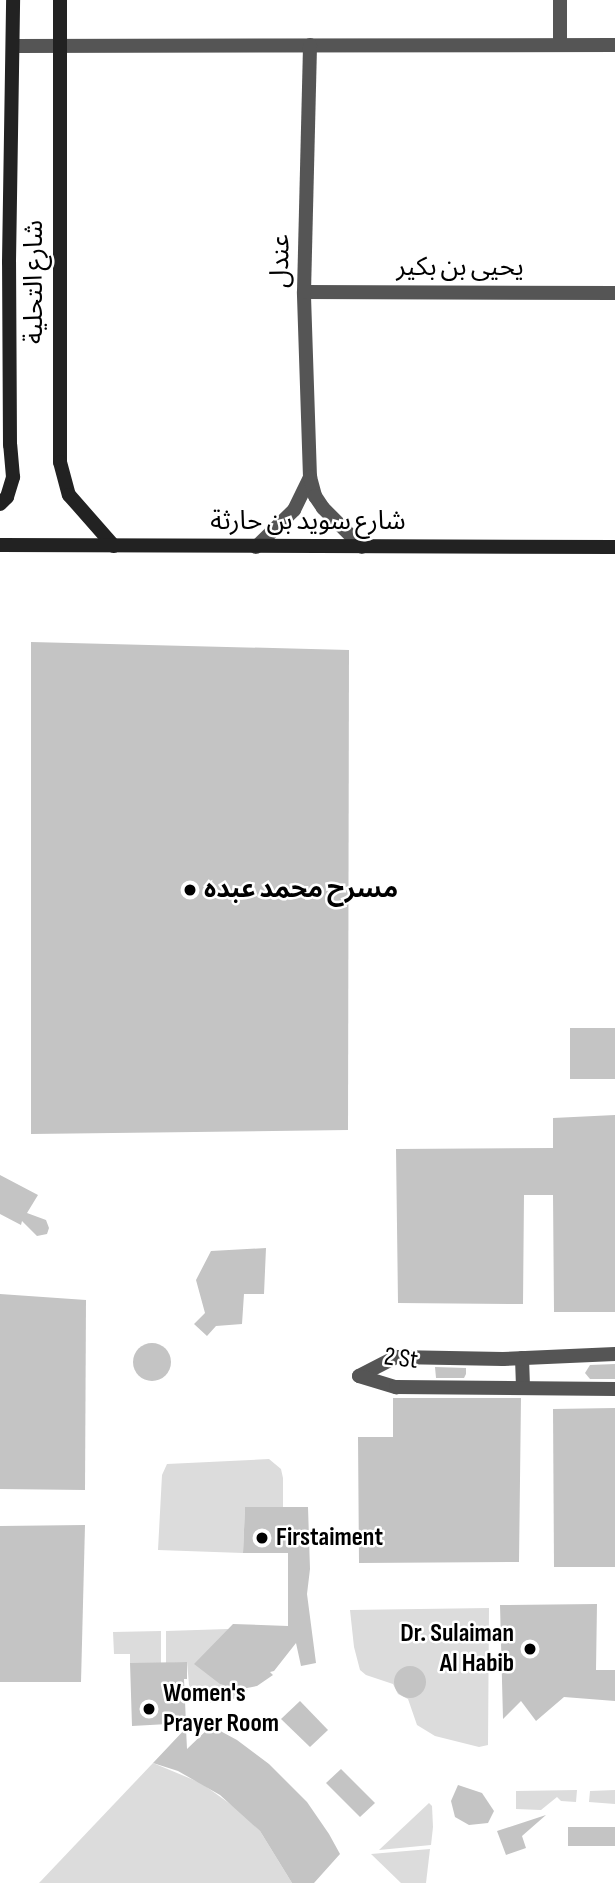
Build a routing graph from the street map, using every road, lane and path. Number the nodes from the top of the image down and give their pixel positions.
1 (13, 0) edge
2 (60, 0) edge
3 (560, 0) edge
4 (60, 45) junction
5 (310, 45) junction
6 (560, 45) junction
7 (615, 45) edge
8 (13, 46) junction
9 (4, 262) edge
10 (304, 292) junction
11 (615, 293) edge
12 (310, 477) junction
13 (0, 504) edge
14 (0, 545) edge
15 (114, 546) junction
16 (256, 547) junction
17 (362, 547) junction
18 (615, 547) edge
19 (615, 1354) edge
20 (522, 1358) junction
21 (523, 1387) junction
22 (615, 1390) edge

1 - 8 street, شارع التحلية
2 - 4 street, شارع التحلية
3 - 6 street
4 - 5 street
4 - 8 street
4 - 15 street, شارع التحلية
5 - 6 street
5 - 10 street, عندل
6 - 7 street
8 - 9 street, شارع التحلية
9 - 13 street, شارع التحلية
10 - 11 street, يحيى بن بكير
10 - 12 street, عندل
12 - 16 street, عندل
12 - 17 street, عندل
14 - 15 street, شارع سويد بن حارثة
15 - 16 street, شارع سويد بن حارثة
16 - 17 street, شارع سويد بن حارثة
17 - 18 street, شارع سويد بن حارثة
19 - 20 street, 2 St
20 - 21 street
20 - 21 street, 2 St
21 - 22 street, 2 St

